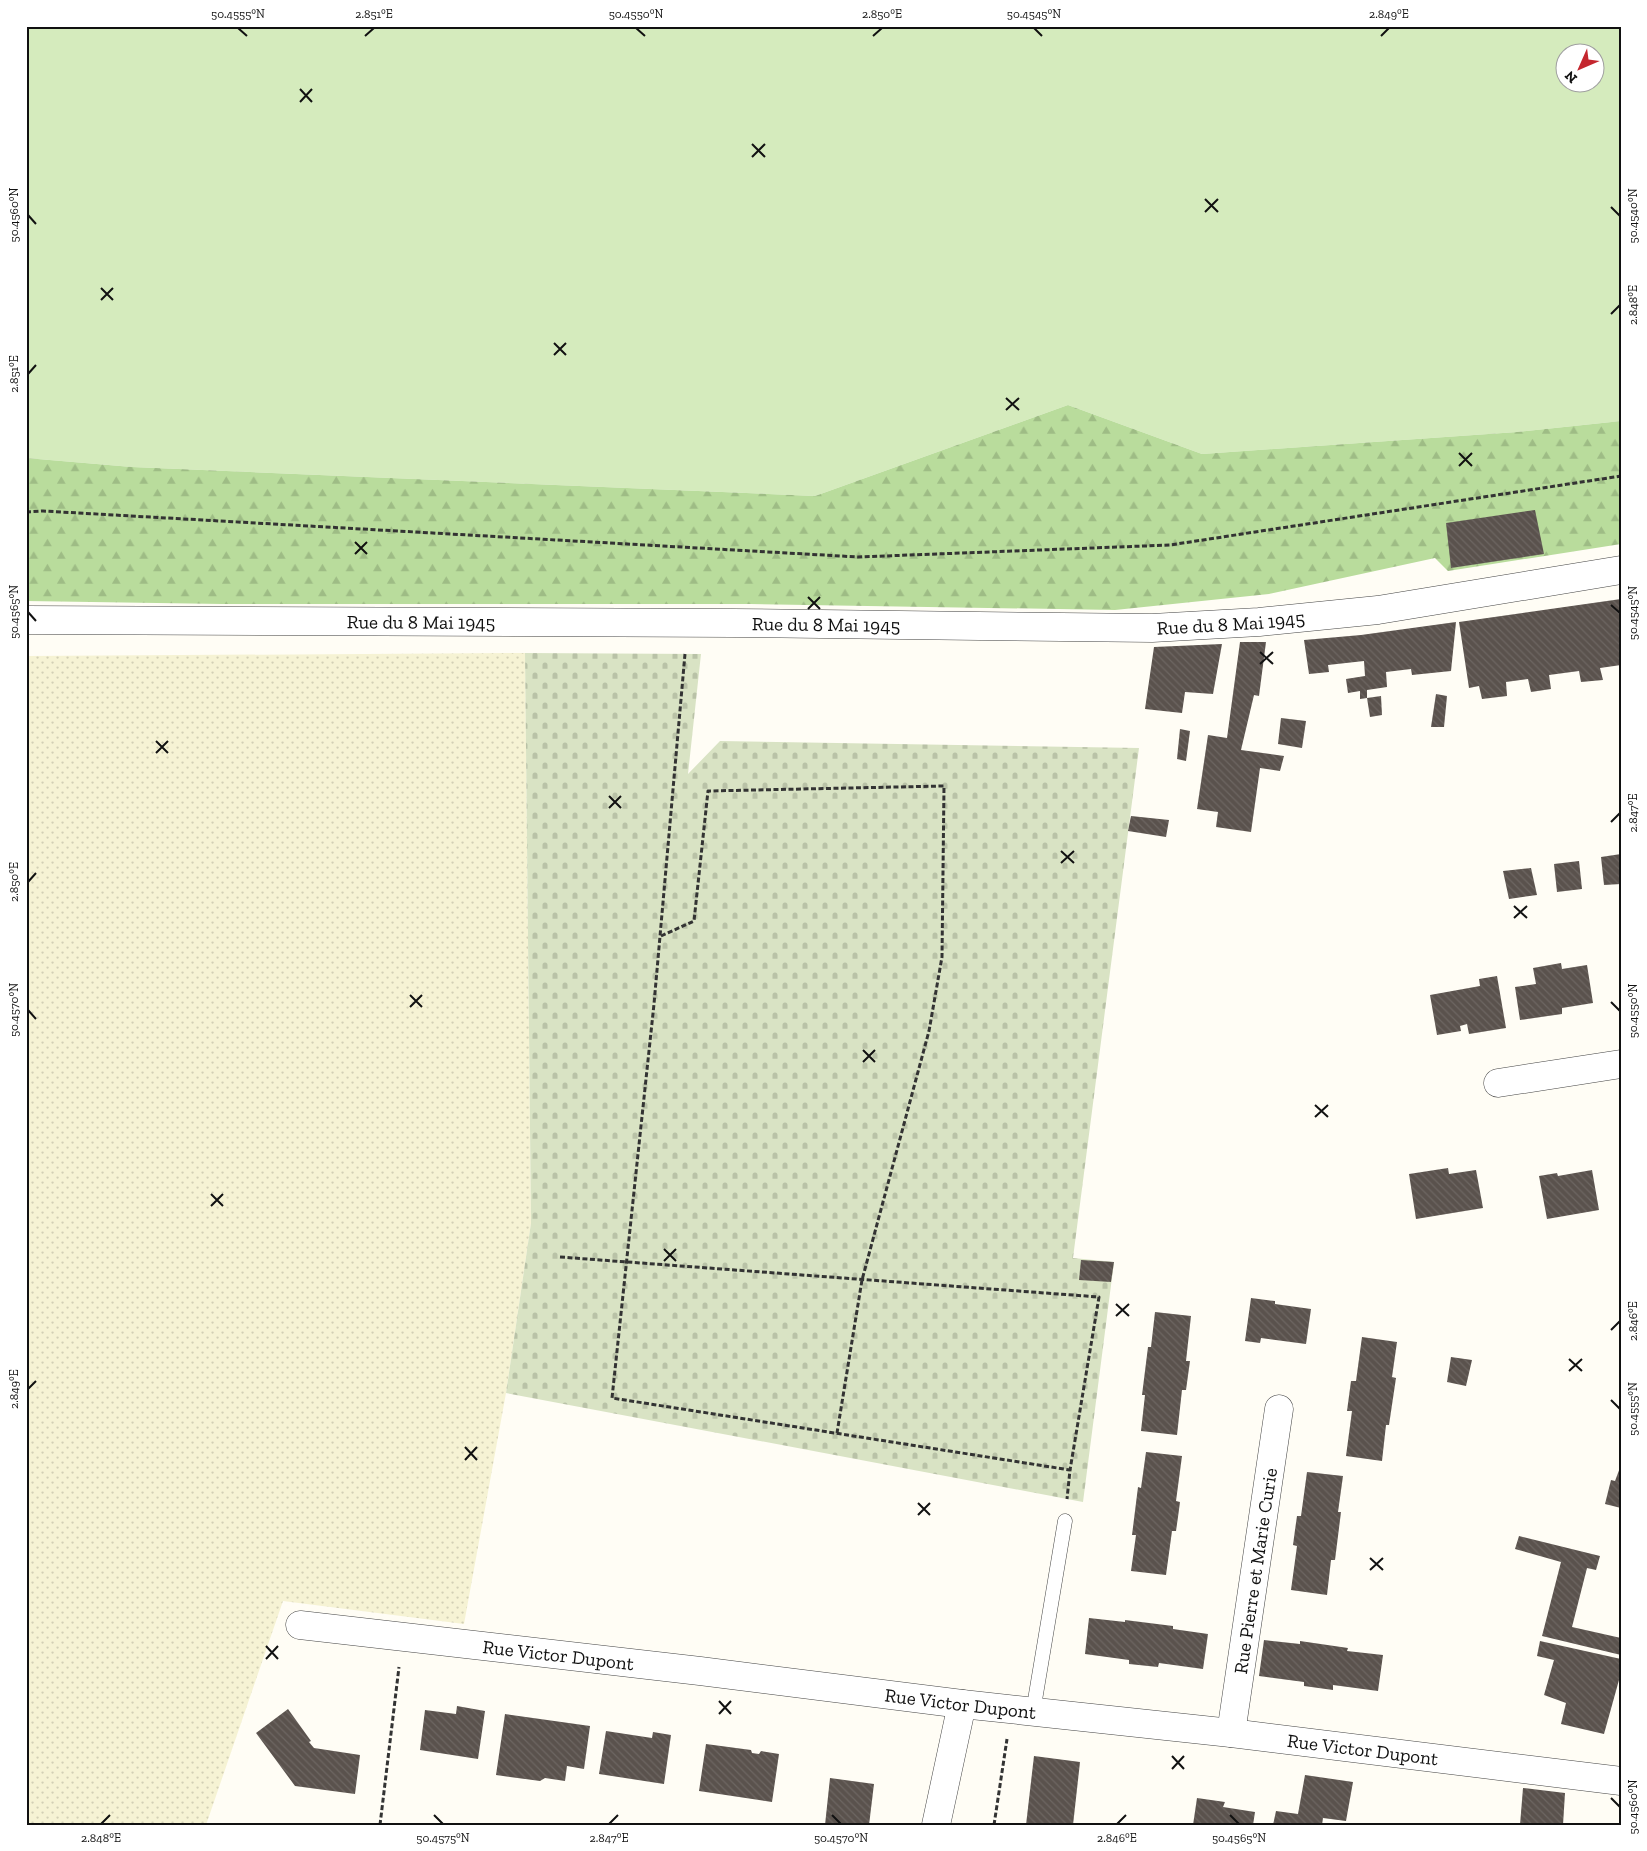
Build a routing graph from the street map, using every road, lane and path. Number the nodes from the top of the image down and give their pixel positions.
1 (1621, 476) edge
2 (26, 512) edge
3 (1621, 570) edge
4 (26, 620) edge
5 (686, 623) junction
6 (661, 936) junction
7 (1621, 1064) edge
8 (1498, 1083) dead end
9 (560, 1258) dead end
10 (626, 1263) junction
11 (862, 1280) junction
12 (1279, 1408) dead end
13 (837, 1433) junction
14 (1070, 1470) junction
15 (1065, 1521) joint
16 (300, 1625) dead end
17 (403, 1636) junction
18 (962, 1704) junction
19 (1022, 1710) junction
20 (1231, 1733) junction
21 (1621, 1781) edge
22 (380, 1825) edge
23 (936, 1825) edge
24 (994, 1825) edge

1 - 2 path
3 - 5 street, Rue du 8 Mai 1945
4 - 5 street, Rue du 8 Mai 1945
5 - 6 path
6 - 10 path
6 - 11 path
7 - 8 street
9 - 10 path
10 - 11 path
10 - 13 path
11 - 13 path
11 - 14 path
12 - 20 street, Rue Pierre et Marie Curie
13 - 14 path
14 - 15 path
15 - 19 lane
16 - 17 street, Rue Victor Dupont
17 - 18 street, Rue Victor Dupont
17 - 22 path
18 - 19 street, Rue Victor Dupont
18 - 23 street
19 - 20 street, Rue Victor Dupont
19 - 24 path
20 - 21 street, Rue Victor Dupont

